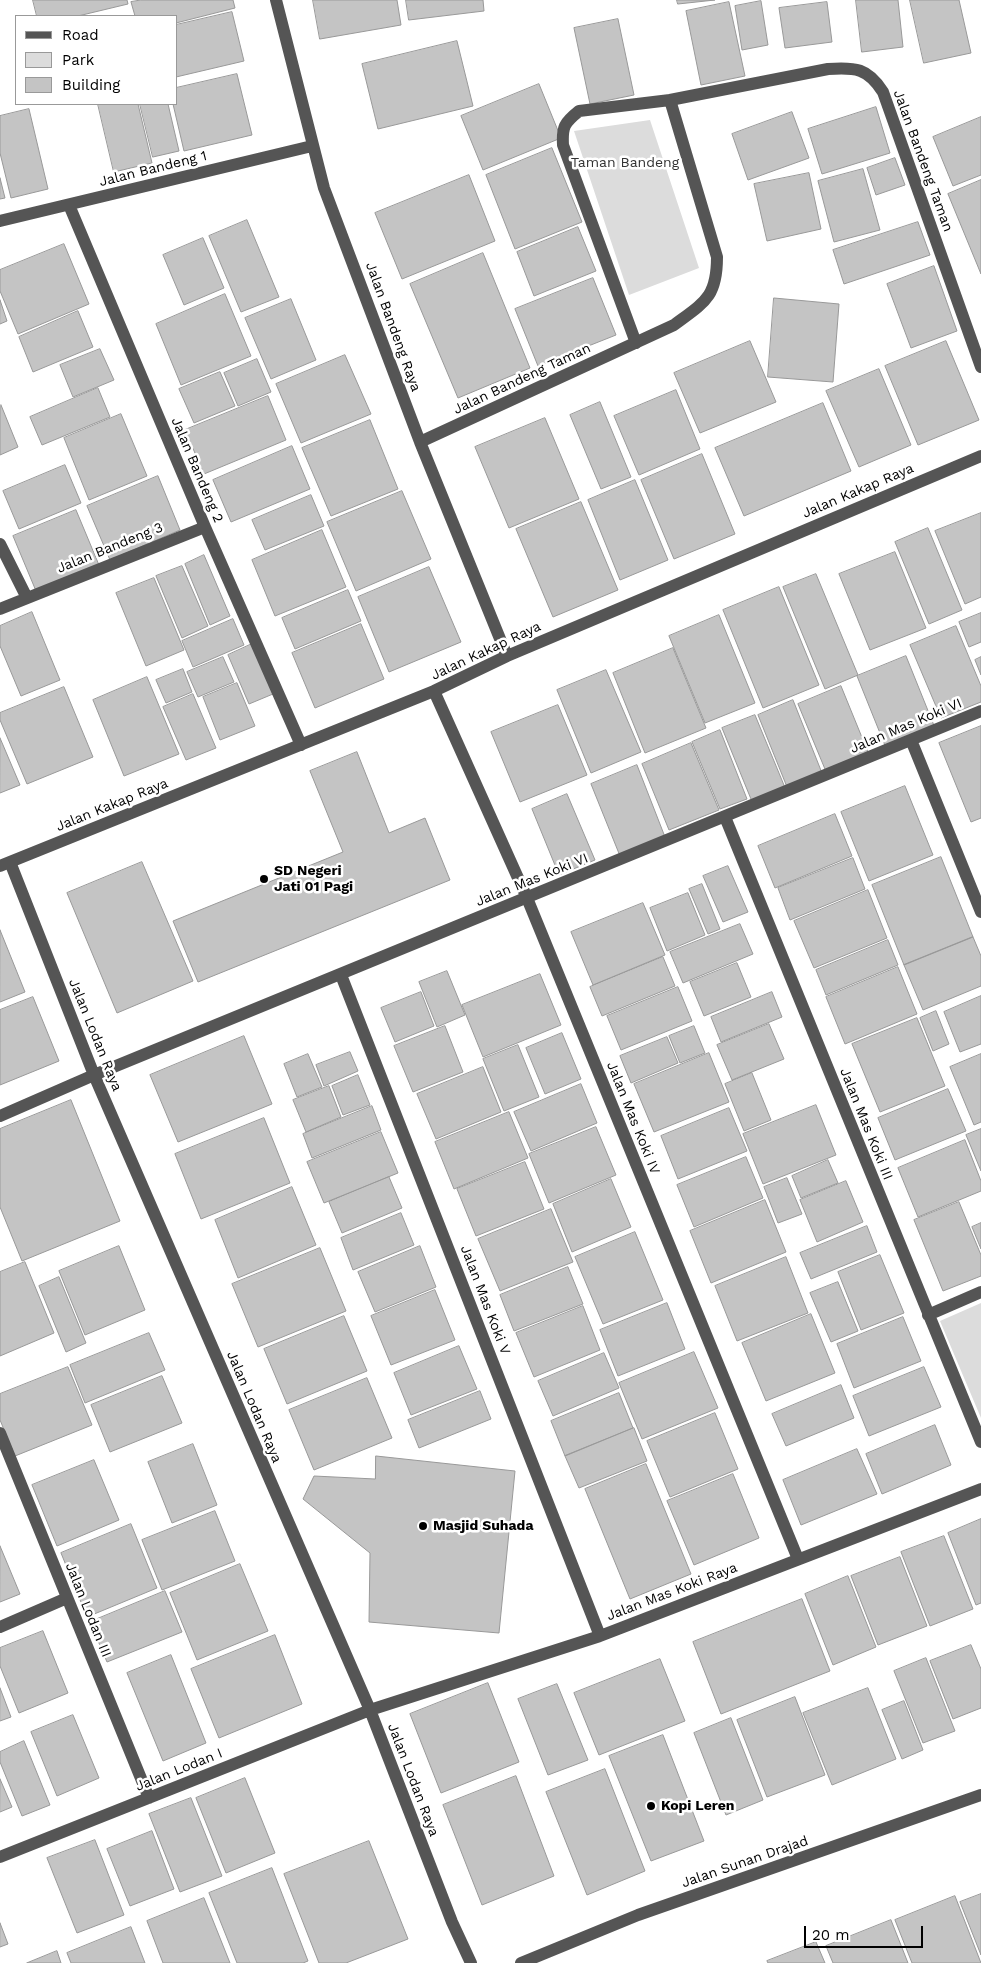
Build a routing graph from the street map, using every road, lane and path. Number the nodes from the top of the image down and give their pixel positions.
1 (276, 0) edge
2 (670, 100) junction
3 (312, 146) junction
4 (69, 205) junction
5 (0, 221) edge
6 (636, 343) junction
7 (981, 367) edge
8 (420, 442) junction
9 (981, 456) edge
10 (205, 527) junction
11 (0, 544) edge
12 (27, 598) junction
13 (0, 609) edge
14 (507, 656) junction
15 (434, 691) junction
16 (981, 711) edge
17 (911, 740) junction
18 (301, 745) junction
19 (725, 817) junction
20 (5, 864) edge
21 (527, 898) junction
22 (981, 912) edge
23 (341, 975) junction
24 (94, 1075) junction
25 (0, 1116) edge
26 (981, 1292) edge
27 (928, 1315) junction
28 (0, 1433) edge
29 (981, 1442) edge
30 (981, 1489) edge
31 (798, 1558) junction
32 (67, 1598) junction
33 (0, 1626) edge
34 (600, 1636) junction
35 (370, 1710) junction
36 (981, 1795) edge
37 (149, 1798) junction
38 (0, 1857) edge
39 (471, 1963) edge
40 (521, 1963) edge

1 - 3 street, Jalan Bandeng Raya
2 - 6 street, Jalan Bandeng Taman
2 - 6 street, Jalan Bandeng Taman
2 - 7 street, Jalan Bandeng Taman
3 - 4 street, Jalan Bandeng 1
3 - 8 street, Jalan Bandeng Raya
4 - 5 street, Jalan Bandeng 1
4 - 10 street, Jalan Bandeng 2
6 - 8 street, Jalan Bandeng Taman
8 - 14 street, Jalan Bandeng Raya
9 - 14 street, Jalan Kakap Raya
10 - 12 street, Jalan Bandeng 3
10 - 18 street, Jalan Bandeng 2
11 - 12 street
12 - 13 street, Jalan Bandeng 3
14 - 15 street, Jalan Kakap Raya
15 - 18 street, Jalan Kakap Raya
15 - 21 street, Jalan Mas Koki IV
16 - 17 street, Jalan Mas Koki VI
17 - 19 street, Jalan Mas Koki VI
17 - 22 street
18 - 20 street, Jalan Kakap Raya
19 - 21 street, Jalan Mas Koki VI
19 - 27 street, Jalan Mas Koki III
20 - 24 street, Jalan Lodan Raya
21 - 23 street, Jalan Mas Koki VI
21 - 31 street, Jalan Mas Koki IV
23 - 24 street, Jalan Mas Koki VI
23 - 34 street, Jalan Mas Koki V
24 - 25 street, Jalan Mas Koki VI
24 - 35 street, Jalan Lodan Raya
26 - 27 street
27 - 29 street, Jalan Mas Koki III
28 - 32 street, Jalan Lodan III
30 - 31 street, Jalan Mas Koki Raya
31 - 34 street, Jalan Mas Koki Raya
32 - 33 street
32 - 37 street, Jalan Lodan III
34 - 35 street, Jalan Mas Koki Raya
35 - 37 street, Jalan Lodan I
35 - 39 street, Jalan Lodan Raya
36 - 40 street, Jalan Sunan Drajad
37 - 38 street, Jalan Lodan I

